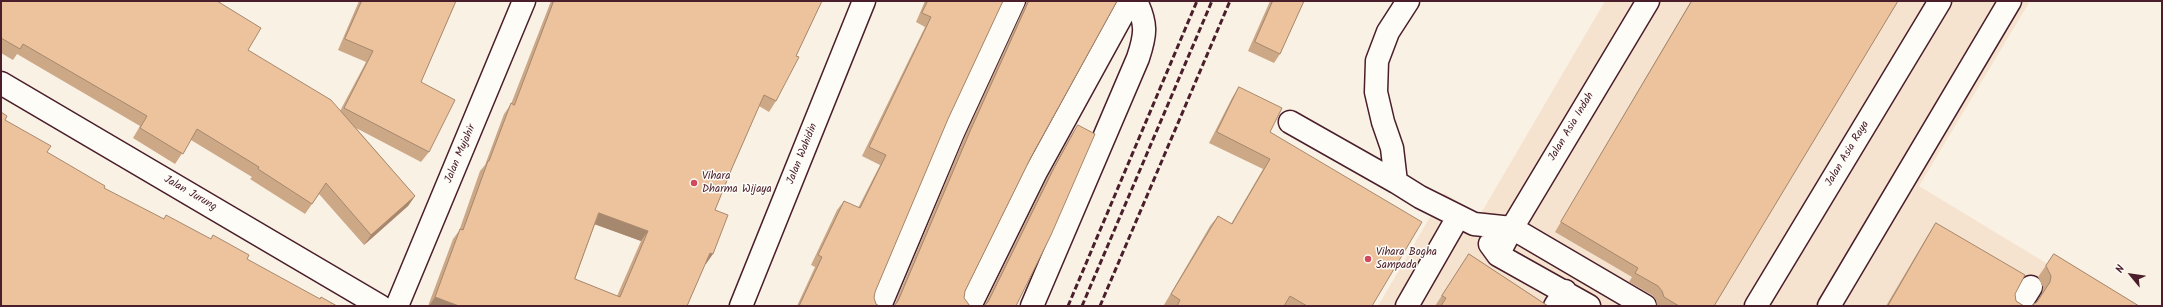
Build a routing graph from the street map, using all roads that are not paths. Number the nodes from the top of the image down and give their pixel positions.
1 (524, 1) edge
2 (864, 1) edge
3 (1014, 1) edge
4 (1130, 1) edge
5 (1136, 1) edge
6 (1408, 1) edge
7 (1648, 1) edge
8 (1940, 1) edge
9 (2010, 1) edge
10 (1, 83) edge
11 (1290, 122) dead end
12 (1396, 182) junction
13 (1466, 220) junction
14 (1512, 228) junction
15 (1498, 255) junction
16 (2031, 287) dead end
17 (1560, 298) edge
18 (380, 306) edge
19 (397, 306) edge
20 (741, 306) edge
21 (880, 306) edge
22 (970, 306) edge
23 (1032, 306) edge
24 (1407, 306) edge
25 (1589, 306) edge
26 (1645, 306) edge
27 (1756, 306) edge
28 (1829, 306) edge
29 (2019, 306) edge

1 - 19 street, Jalan Mujahir
2 - 20 street, Jalan Wahidin
3 - 21 street
4 - 22 street
5 - 23 street
6 - 12 street
7 - 14 street, Jalan Asia Indah
8 - 27 street, Jalan Asia Raya
9 - 28 street
10 - 18 street, Jalan Jurung
11 - 12 street
12 - 13 street
13 - 14 street
13 - 15 street
13 - 24 street
14 - 15 street, Jalan Asia Indah
14 - 26 street
15 - 17 street
16 - 29 street
17 - 25 street

